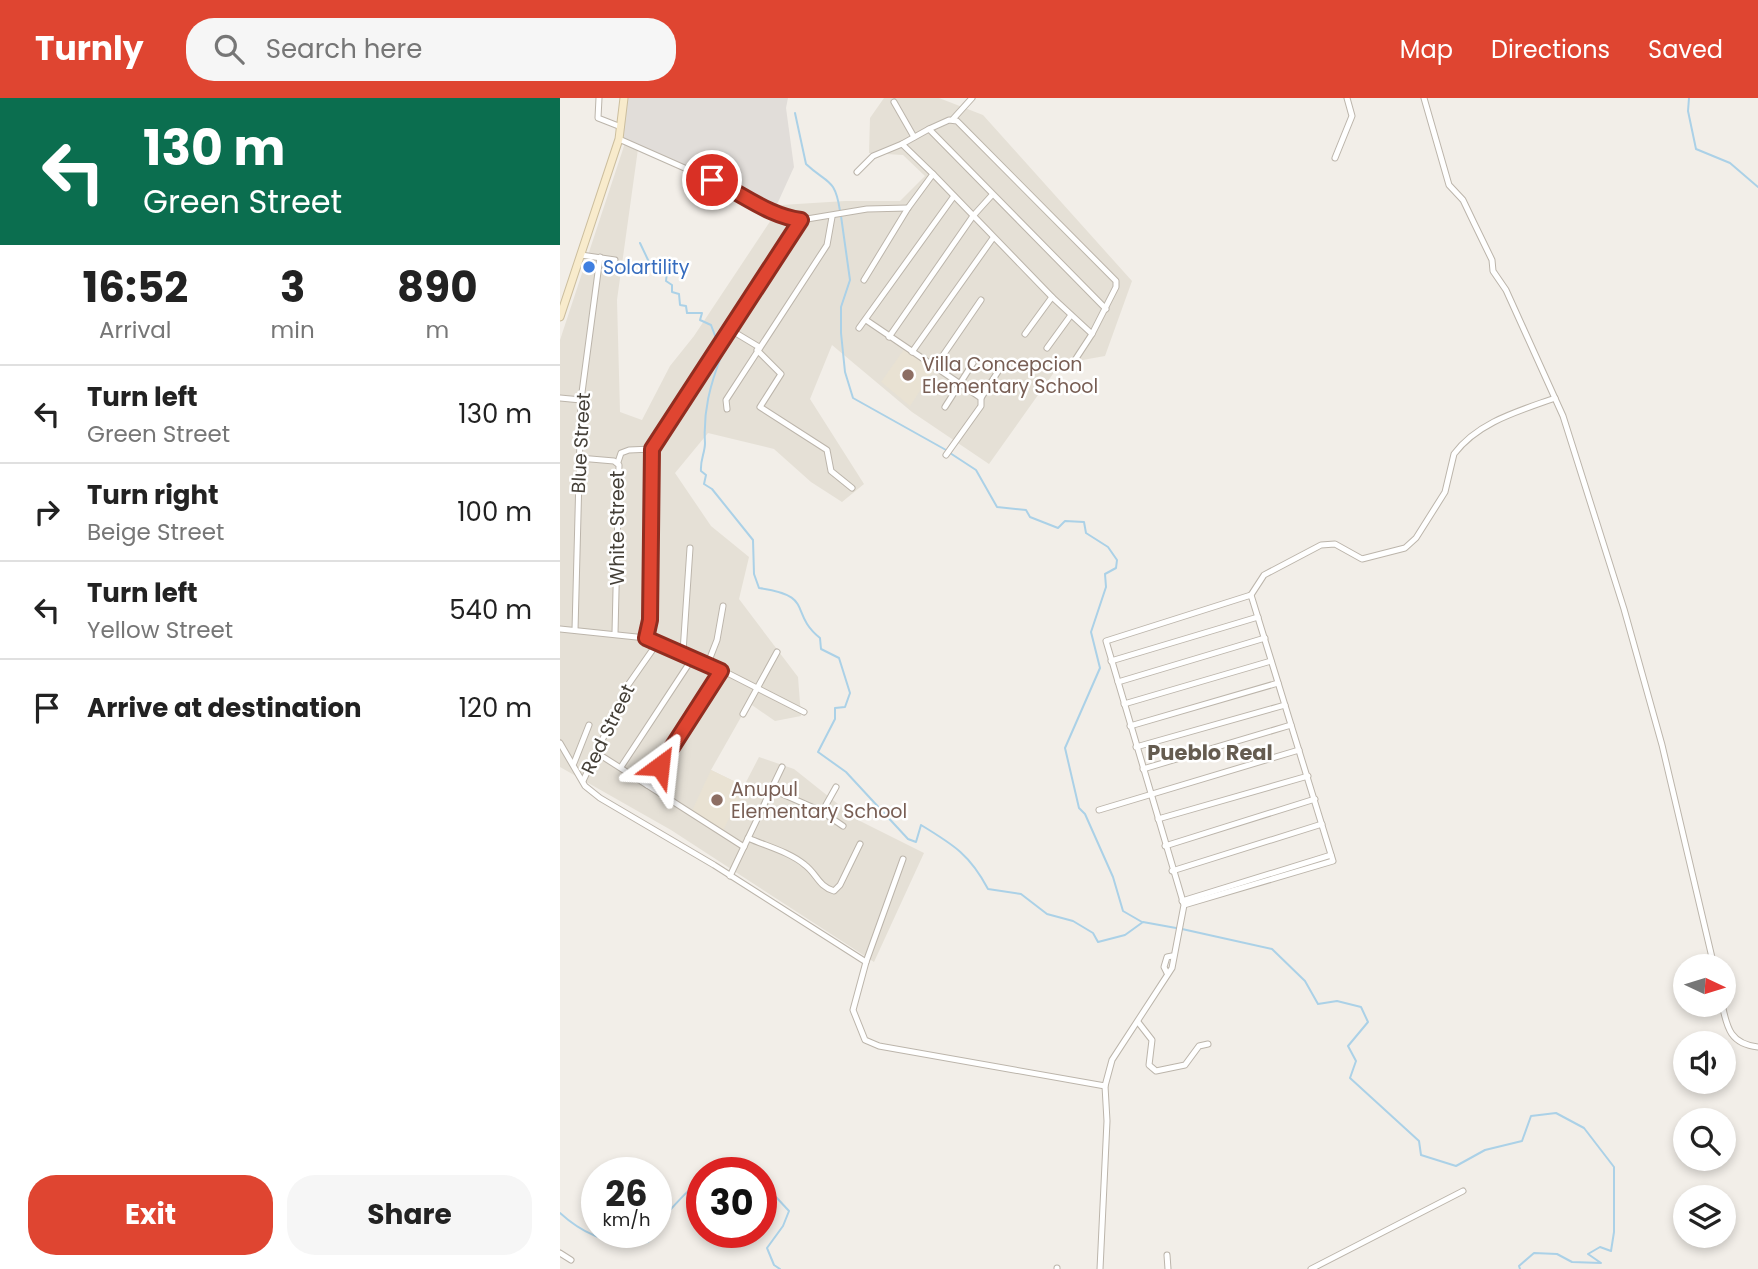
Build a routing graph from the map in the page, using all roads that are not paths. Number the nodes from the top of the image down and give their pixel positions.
1 (599, 98) edge
2 (624, 98) edge
3 (972, 98) edge
4 (1347, 98) edge
5 (1424, 98) edge
6 (894, 102) dead end
7 (953, 119) junction
8 (621, 127) junction
9 (929, 129) junction
10 (914, 137) junction
11 (620, 139) junction
12 (902, 144) junction
13 (1335, 159) dead end
14 (857, 172) dead end
15 (933, 174) junction
16 (992, 195) junction
17 (954, 196) junction
18 (908, 208) junction
19 (973, 216) junction
20 (834, 217) junction
21 (801, 220) junction
22 (993, 238) junction
23 (581, 255) junction
24 (600, 257) junction
25 (615, 260) dead end
26 (864, 280) dead end
27 (1052, 297) junction
28 (981, 300) dead end
29 (1105, 309) junction
30 (1071, 315) junction
31 (560, 317) edge
32 (866, 320) junction
33 (859, 328) dead end
34 (729, 329) junction
35 (1025, 334) dead end
36 (1092, 334) junction
37 (889, 337) junction
38 (1047, 348) dead end
39 (758, 349) junction
40 (912, 352) junction
41 (1075, 360) dead end
42 (973, 362) dead end
43 (935, 367) junction
44 (999, 370) dead end
45 (959, 384) junction
46 (560, 398) edge
47 (981, 398) junction
48 (1555, 398) junction
49 (581, 400) junction
50 (946, 407) dead end
51 (727, 408) dead end
52 (652, 449) junction
53 (946, 455) dead end
54 (579, 458) junction
55 (618, 462) junction
56 (852, 488) dead end
57 (690, 548) dead end
58 (1251, 595) junction
59 (723, 606) dead end
60 (1258, 617) junction
61 (560, 629) edge
62 (575, 630) junction
63 (615, 634) junction
64 (646, 638) junction
65 (1265, 638) junction
66 (658, 642) junction
67 (683, 652) junction
68 (777, 652) dead end
69 (694, 656) junction
70 (1111, 661) junction
71 (1271, 661) junction
72 (708, 663) junction
73 (721, 671) junction
74 (1118, 682) junction
75 (1278, 683) junction
76 (758, 689) junction
77 (1124, 704) junction
78 (1285, 705) junction
79 (804, 712) dead end
80 (743, 714) dead end
81 (589, 725) dead end
82 (1291, 725) junction
83 (1130, 726) junction
84 (560, 743) edge
85 (1136, 747) junction
86 (1299, 750) junction
87 (597, 753) junction
88 (574, 763) junction
89 (621, 767) junction
90 (782, 767) dead end
91 (1143, 769) junction
92 (1308, 776) junction
93 (583, 781) junction
94 (647, 785) junction
95 (836, 787) dead end
96 (771, 789) junction
97 (1151, 794) junction
98 (1315, 799) junction
99 (1099, 810) dead end
100 (822, 813) junction
101 (1158, 819) junction
102 (1322, 824) junction
103 (843, 825) dead end
104 (748, 838) junction
105 (860, 844) dead end
106 (1165, 846) junction
107 (744, 847) junction
108 (903, 859) dead end
109 (1172, 871) junction
110 (730, 876) junction
111 (1183, 903) junction
112 (1711, 954) edge
113 (866, 962) junction
114 (1726, 1017) edge
115 (1138, 1022) junction
116 (1208, 1044) dead end
117 (1758, 1047) edge
118 (1105, 1086) junction
119 (1463, 1191) dead end
120 (560, 1253) edge
121 (1167, 1255) dead end
122 (571, 1260) dead end
123 (1100, 1269) edge
124 (1168, 1269) edge
125 (1311, 1269) edge

1 - 8 street
2 - 8 street
3 - 7 street
4 - 13 street
5 - 48 street
6 - 10 street
7 - 9 street
7 - 29 street
8 - 11 street
9 - 10 street
9 - 16 street
10 - 12 street
11 - 21 street
11 - 23 street
12 - 14 street
12 - 15 street
15 - 17 street
15 - 18 street
16 - 19 street
16 - 29 street
17 - 19 street
17 - 32 street
18 - 20 street
18 - 26 street
19 - 22 street
19 - 37 street
20 - 21 street
20 - 39 street
21 - 34 street
22 - 27 street
22 - 40 street
23 - 24 street
23 - 31 street
24 - 25 street
24 - 49 street, Blue Street
27 - 30 street
27 - 35 street
28 - 43 street
29 - 36 street
30 - 36 street
30 - 38 street
32 - 33 street
32 - 37 street
34 - 39 street
34 - 52 street
36 - 41 street
37 - 40 street
39 - 51 street
39 - 56 street
40 - 43 street
42 - 45 street
43 - 45 street
44 - 47 street
45 - 47 street
45 - 50 street
46 - 49 street
47 - 53 street
48 - 58 street
48 - 112 street
49 - 54 street, Blue Street
52 - 55 street
52 - 64 street
54 - 55 street, White Street
54 - 62 street, Blue Street
55 - 63 street, White Street
57 - 67 street
58 - 60 street
58 - 70 street
59 - 72 street
60 - 65 street
60 - 70 street
61 - 62 street
62 - 63 street
63 - 64 street
64 - 66 street
65 - 71 street
65 - 74 street
66 - 67 street
66 - 87 street, Red Street
67 - 69 street
68 - 76 street
69 - 72 street
69 - 89 street
70 - 74 street
71 - 75 street
71 - 77 street
72 - 73 street
73 - 76 street
73 - 94 street
74 - 77 street
75 - 78 street
75 - 83 street
76 - 79 street
76 - 80 street
77 - 83 street
78 - 82 street
78 - 85 street
81 - 88 street
82 - 86 street
82 - 91 street
83 - 85 street
84 - 88 street
85 - 91 street
86 - 92 street
86 - 97 street
87 - 89 street
87 - 93 street, Red Street
88 - 93 street
89 - 94 street
90 - 96 street
91 - 97 street
92 - 98 street
92 - 101 street
93 - 110 street
94 - 107 street
95 - 100 street
96 - 100 street
96 - 104 street
97 - 99 street
97 - 101 street
98 - 102 street
98 - 106 street
100 - 103 street
101 - 106 street
102 - 109 street
102 - 111 street
104 - 105 street
104 - 107 street
106 - 109 street
107 - 110 street
108 - 113 street
109 - 111 street
110 - 113 street
111 - 115 street
113 - 118 street
114 - 117 street
115 - 116 street
115 - 118 street
118 - 123 street
119 - 125 street
120 - 122 street
121 - 124 street

